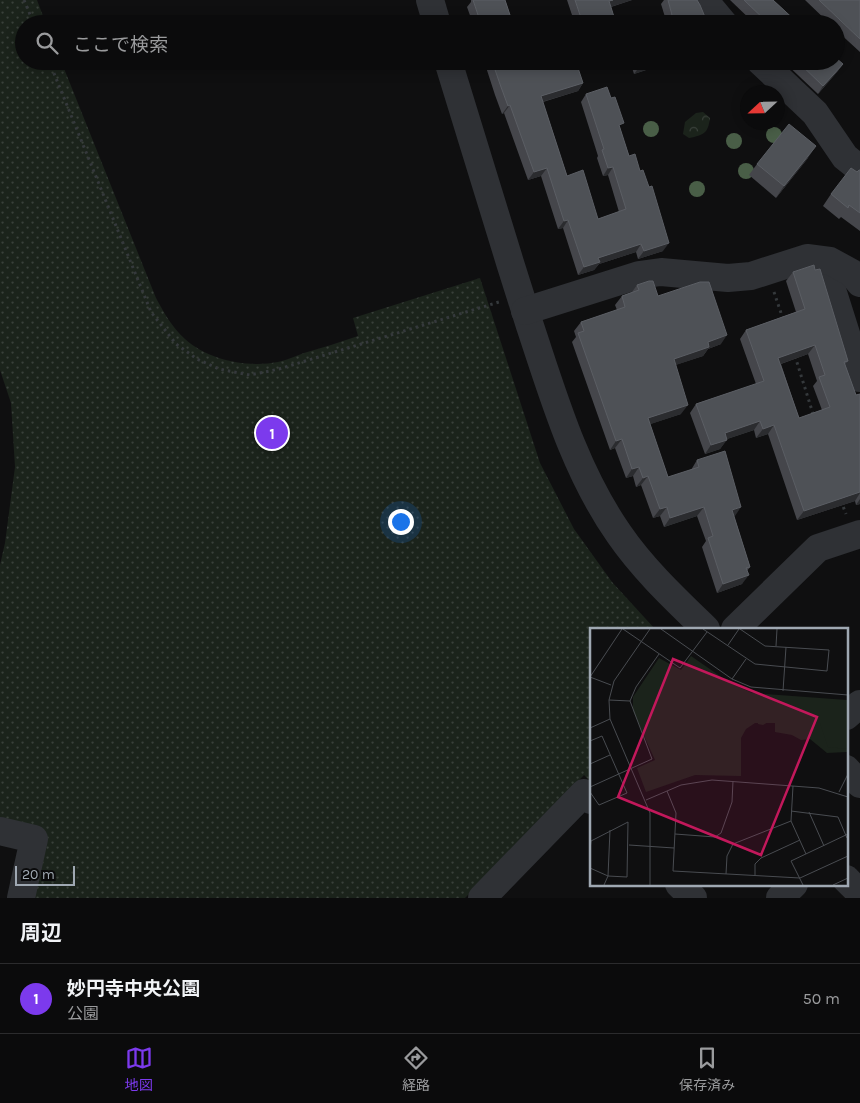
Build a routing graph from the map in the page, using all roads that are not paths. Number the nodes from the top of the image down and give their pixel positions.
1 (430, 0) edge
2 (704, 0) edge
3 (434, 15) edge
4 (716, 15) edge
5 (451, 70) edge
6 (769, 70) edge
7 (860, 170) edge
8 (860, 283) edge
9 (860, 288) edge
10 (525, 311) junction
11 (860, 378) edge
12 (856, 535) edge
13 (705, 628) edge
14 (736, 628) edge
15 (860, 704) edge
16 (848, 714) edge
17 (848, 771) edge
18 (860, 784) edge
19 (590, 799) edge
20 (0, 831) edge
21 (848, 881) edge
22 (676, 886) edge
23 (680, 886) edge
24 (792, 886) edge
25 (860, 893) edge
26 (21, 898) edge
27 (482, 898) edge
28 (663, 898) edge
29 (693, 898) edge
30 (780, 898) edge

1 - 3 street
2 - 4 street
5 - 10 street
6 - 7 street
8 - 10 street
9 - 11 street
10 - 13 street
12 - 14 street
15 - 16 street
17 - 18 street
19 - 27 street
20 - 26 street
21 - 25 street
22 - 28 street
23 - 29 street
24 - 30 street

